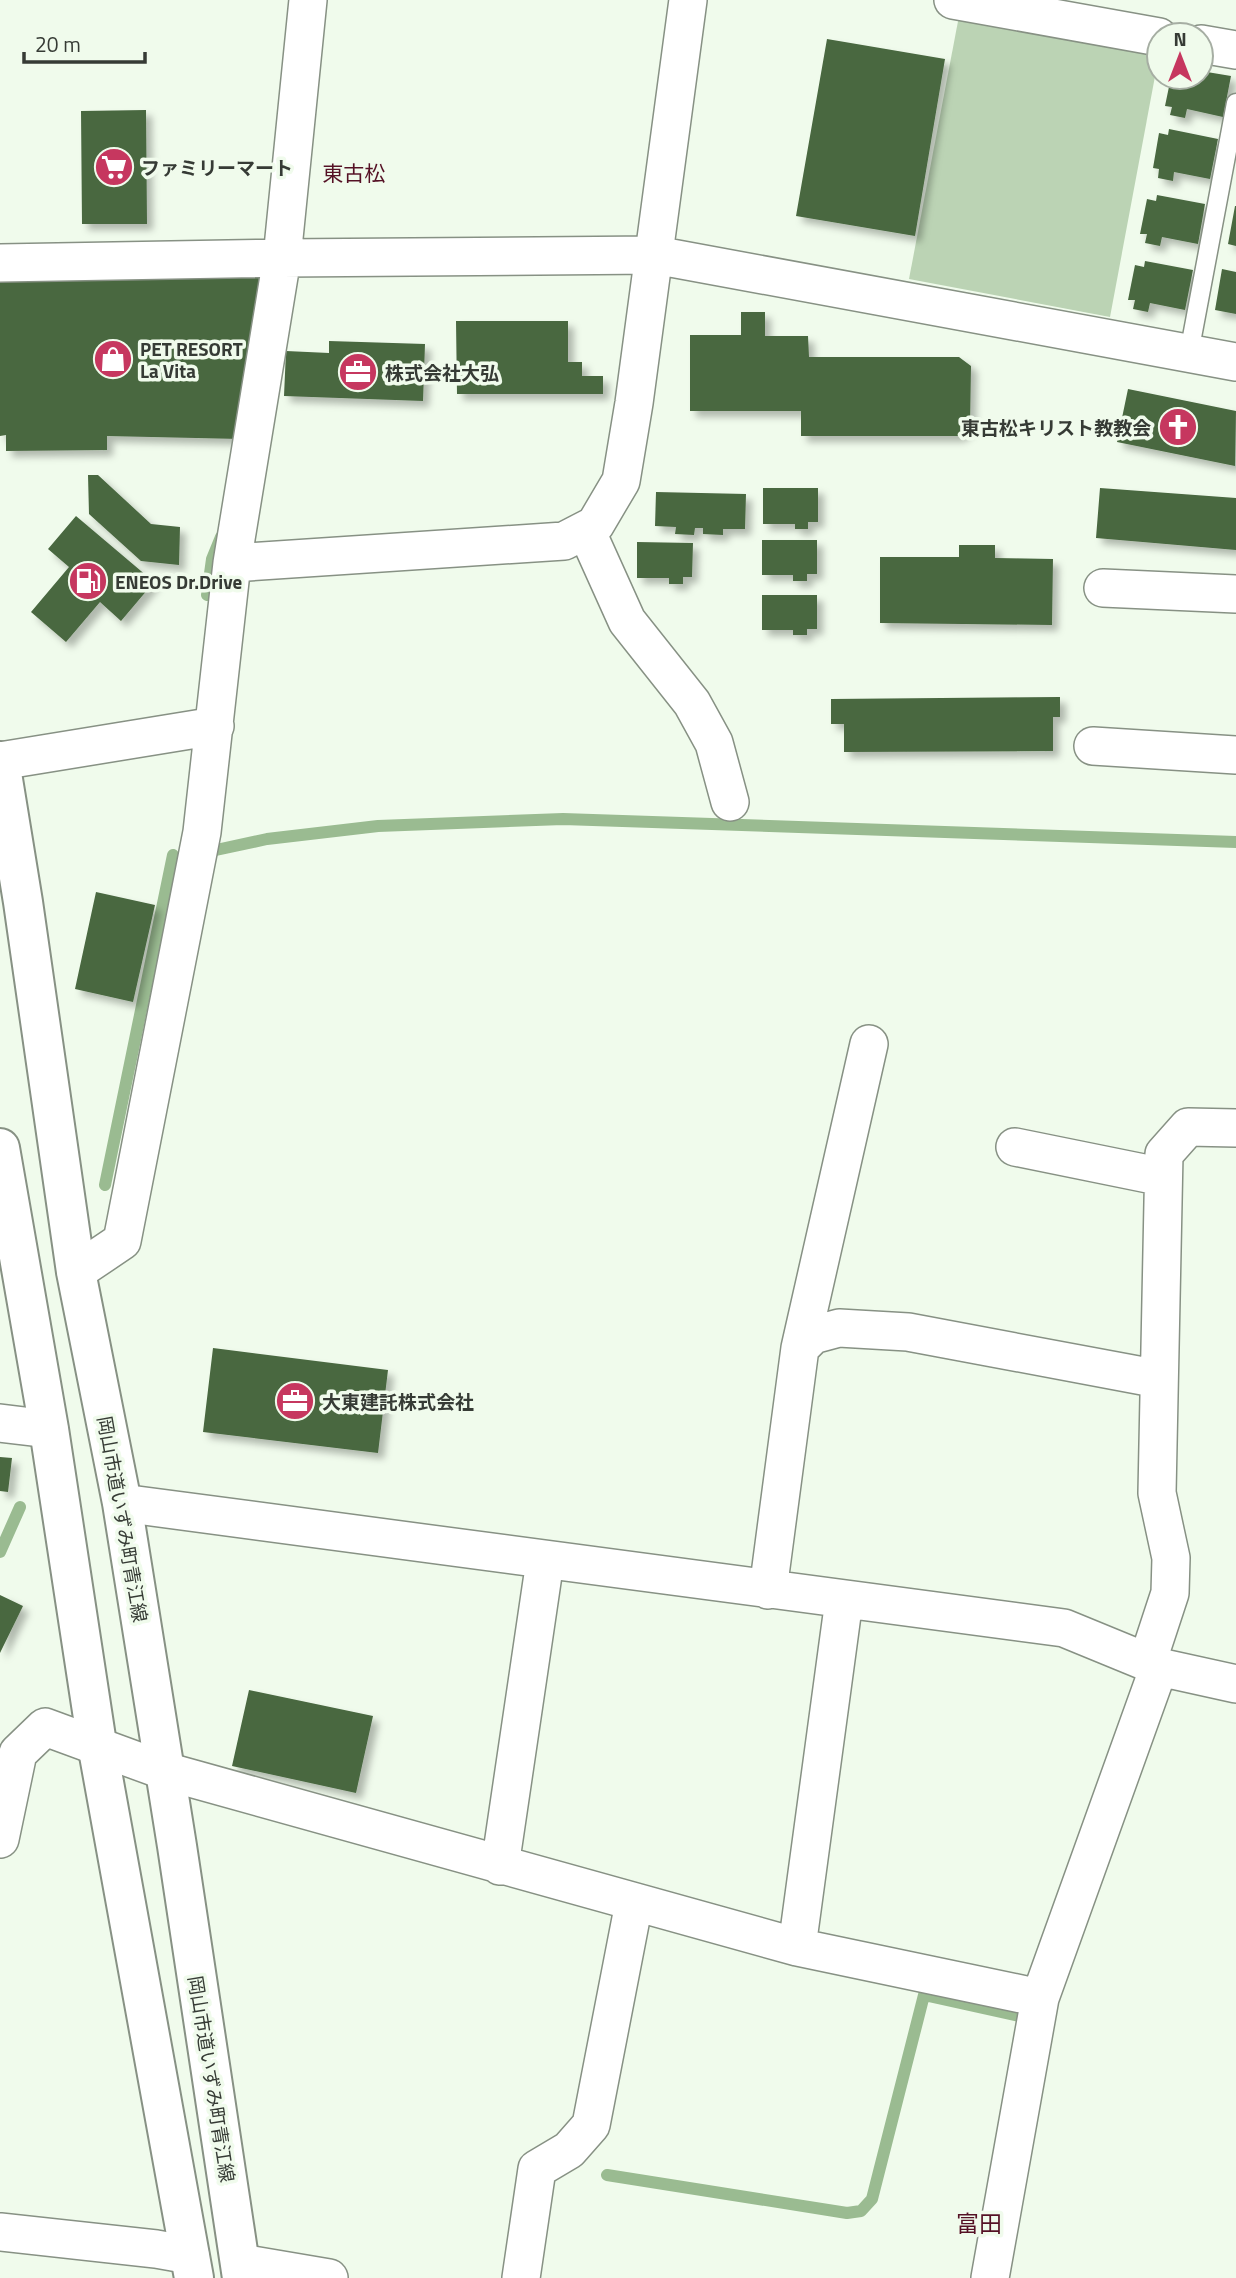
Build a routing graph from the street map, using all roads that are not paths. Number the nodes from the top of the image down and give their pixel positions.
1 (307, 0) edge
2 (688, 0) edge
3 (953, 0) edge
4 (1145, 34) edge
5 (1215, 46) edge
6 (1236, 50) edge
7 (1236, 103) edge
8 (655, 255) junction
9 (282, 258) junction
10 (0, 263) edge
11 (1189, 354) junction
12 (1236, 362) edge
13 (586, 530) junction
14 (232, 563) junction
15 (1103, 588) dead end
16 (1236, 594) edge
17 (215, 726) junction
18 (1093, 746) dead end
19 (1236, 755) edge
20 (0, 761) edge
21 (730, 802) dead end
22 (869, 1044) dead end
23 (1236, 1128) edge
24 (1015, 1147) dead end
25 (0, 1148) edge
26 (1163, 1177) junction
27 (76, 1272) junction
28 (800, 1348) junction
29 (1159, 1380) junction
30 (0, 1423) edge
31 (50, 1429) junction
32 (122, 1503) junction
33 (545, 1561) junction
34 (768, 1590) junction
35 (844, 1600) junction
36 (1162, 1668) junction
37 (1236, 1684) edge
38 (97, 1744) junction
39 (165, 1771) junction
40 (4, 1799) edge
41 (0, 1839) edge
42 (500, 1866) junction
43 (634, 1903) junction
44 (797, 1947) junction
45 (1040, 1998) junction
46 (0, 2232) edge
47 (192, 2266) edge
48 (241, 2271) edge
49 (330, 2278) edge
50 (521, 2278) edge
51 (990, 2278) edge

1 - 9 street
2 - 8 street
3 - 4 street
5 - 6 street
7 - 11 lane
8 - 9 street
8 - 11 street
8 - 13 street
9 - 10 street
9 - 14 street
11 - 12 street
13 - 14 street
13 - 21 street
14 - 17 street
15 - 16 street
17 - 20 street
17 - 27 street
18 - 19 street
20 - 27 street, 岡山市道いずみ町青江線
22 - 28 street
23 - 26 street
24 - 26 street
25 - 31 street
26 - 29 street
27 - 32 street, 岡山市道いずみ町青江線
28 - 29 street
28 - 34 street
29 - 36 street
30 - 31 street
31 - 38 street
32 - 33 street
32 - 39 street, 岡山市道いずみ町青江線
33 - 34 street
33 - 42 street
34 - 35 street
35 - 36 street
35 - 44 street
36 - 37 street
36 - 45 street
38 - 39 street
38 - 40 street
38 - 47 street
39 - 42 street
39 - 48 street, 岡山市道いずみ町青江線
40 - 41 street
42 - 43 street
43 - 44 street
43 - 50 street
44 - 45 street
45 - 51 street
46 - 47 street
48 - 49 street

